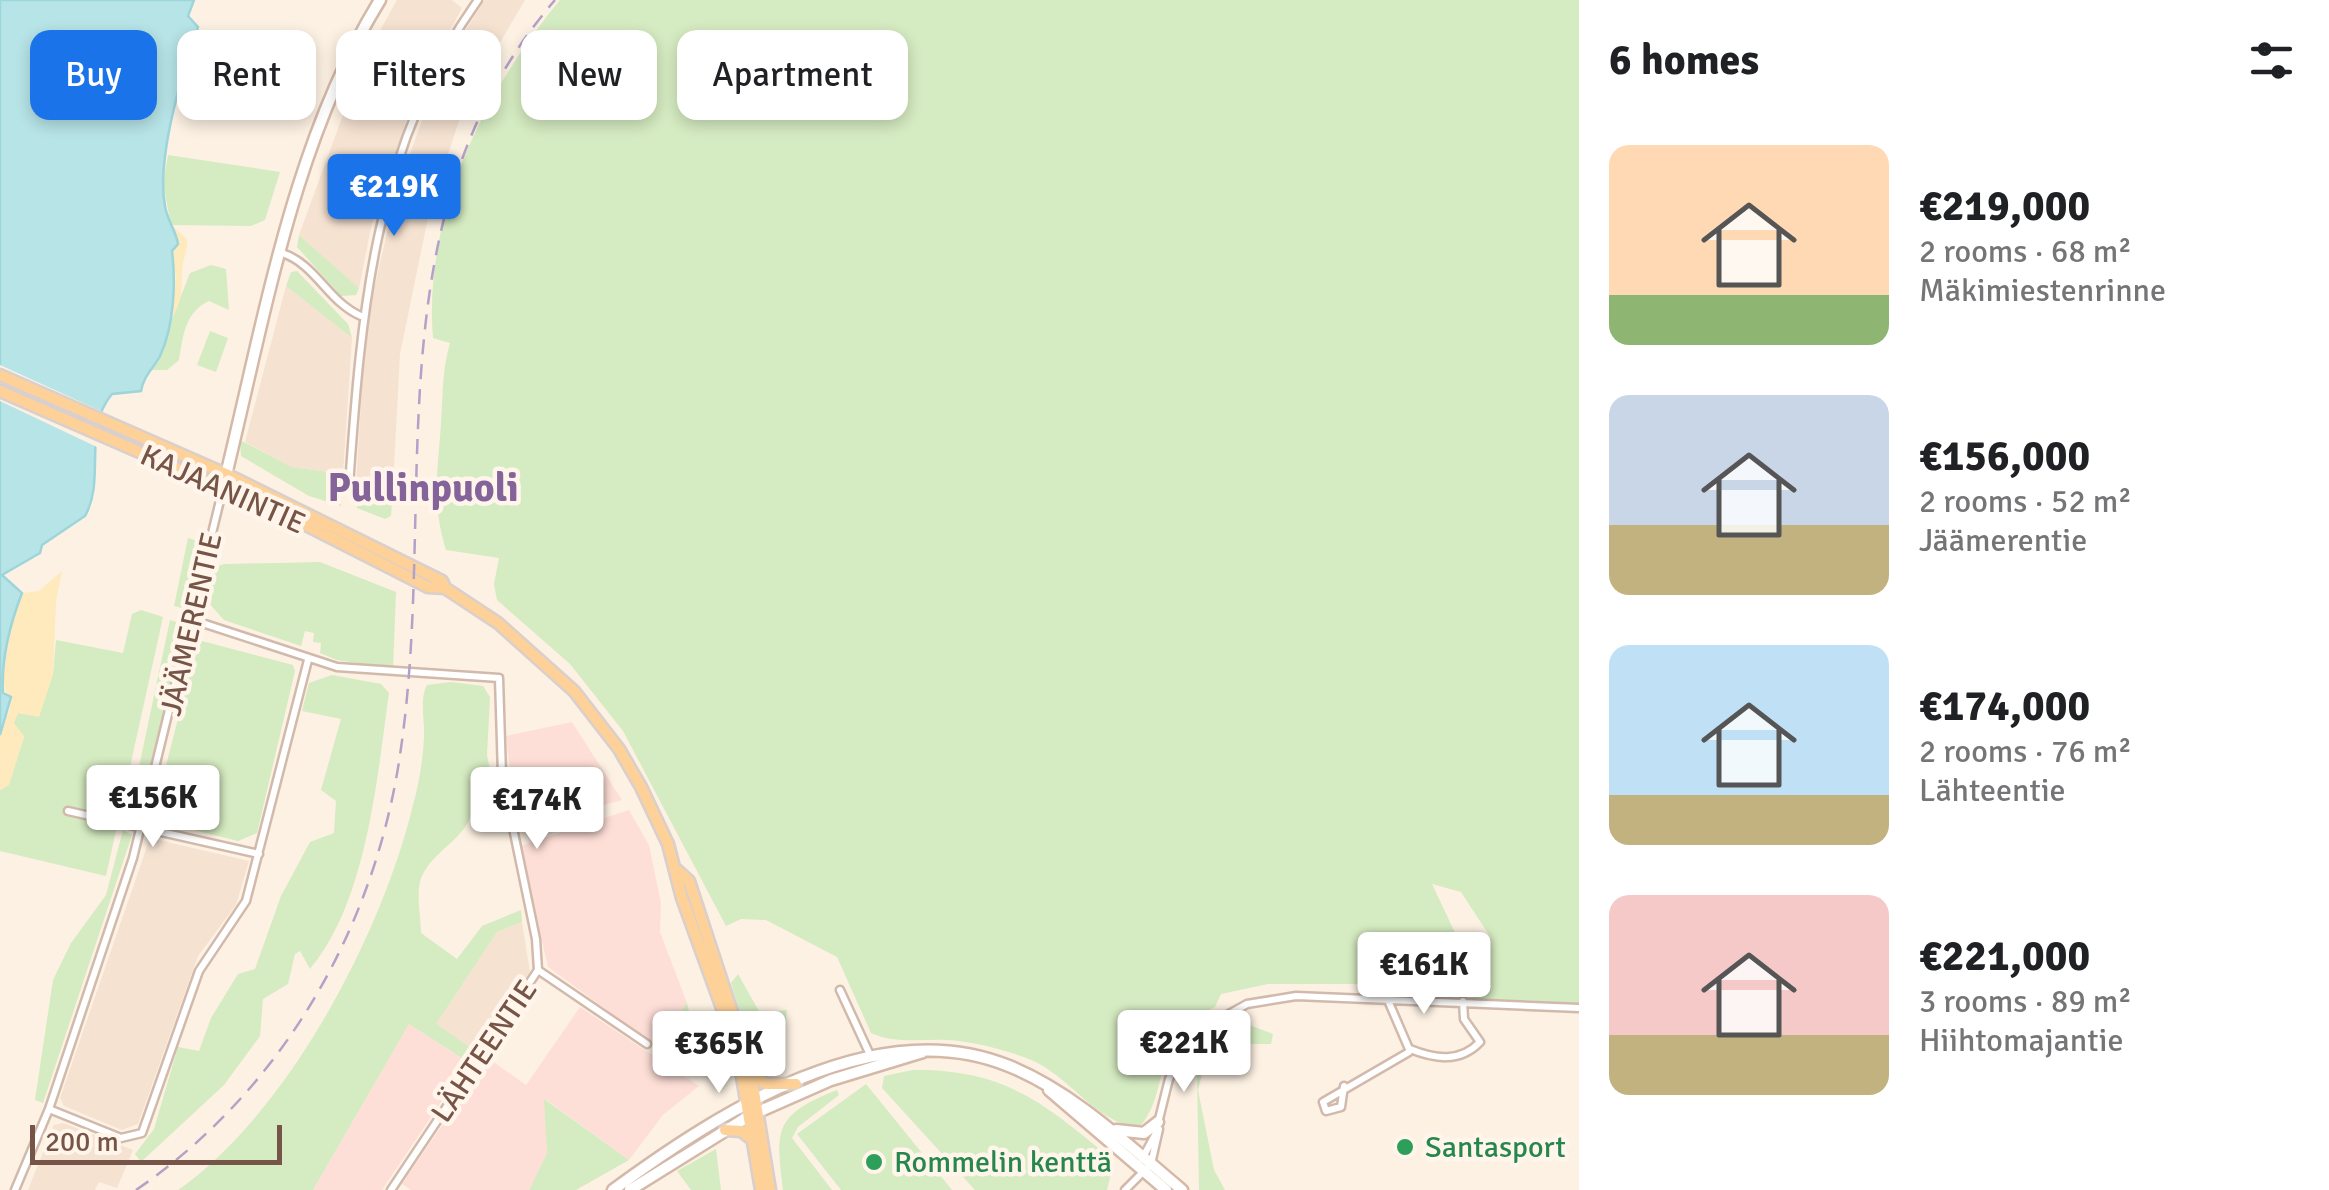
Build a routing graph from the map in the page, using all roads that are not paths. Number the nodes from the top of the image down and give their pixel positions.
1 (380, 0) edge
2 (478, 0) edge
3 (364, 30) edge
4 (458, 30) edge
5 (336, 91) edge
6 (415, 120) edge
7 (282, 254) junction
8 (361, 316) junction
9 (0, 376) edge
10 (0, 391) edge
11 (226, 474) junction
12 (348, 486) dead end
13 (223, 487) junction
14 (445, 588) junction
15 (193, 620) junction
16 (308, 660) junction
17 (68, 811) dead end
18 (141, 825) junction
19 (260, 854) junction
20 (676, 870) junction
21 (538, 970) junction
22 (840, 990) dead end
23 (1386, 998) junction
24 (1463, 1000) junction
25 (1579, 1008) edge
26 (647, 1044) dead end
27 (1409, 1048) junction
28 (872, 1060) junction
29 (750, 1067) junction
30 (796, 1084) junction
31 (1344, 1086) dead end
32 (1049, 1089) junction
33 (753, 1108) junction
34 (49, 1109) junction
35 (1158, 1122) junction
36 (1106, 1126) junction
37 (725, 1130) junction
38 (754, 1140) junction
39 (1145, 1164) junction
40 (15, 1190) edge
41 (391, 1190) edge
42 (613, 1190) edge
43 (630, 1190) edge
44 (761, 1190) edge
45 (770, 1190) edge
46 (1125, 1190) edge
47 (1166, 1190) edge
48 (1182, 1190) edge

1 - 3 street, JÄÄMERENTIE
2 - 4 street
5 - 7 street, JÄÄMERENTIE
6 - 8 street
7 - 8 street
7 - 11 street, JÄÄMERENTIE
8 - 12 street
9 - 11 main road, KAJAANINTIE
10 - 13 main road, KAJAANINTIE
11 - 13 street, JÄÄMERENTIE
11 - 14 main road, KAJAANINTIE
13 - 14 main road, KAJAANINTIE
13 - 15 street, JÄÄMERENTIE
14 - 20 main road
15 - 16 street, LÄHTEENTIE
15 - 18 street, JÄÄMERENTIE
16 - 19 street
16 - 21 street, LÄHTEENTIE
17 - 18 street
18 - 19 street
18 - 34 street, JÄÄMERENTIE
19 - 34 street
20 - 29 main road
20 - 33 main road
21 - 26 street
21 - 41 street, LÄHTEENTIE
22 - 28 street
23 - 24 street
23 - 27 street
23 - 35 street
24 - 25 street
24 - 27 street
27 - 31 street
28 - 30 street
28 - 32 street
28 - 33 street
29 - 30 main road
29 - 33 main road
30 - 33 street
32 - 36 street
32 - 39 street
33 - 37 street
33 - 38 main road
33 - 42 street
33 - 45 main road
34 - 40 street, JÄÄMERENTIE
35 - 36 street
35 - 39 street
36 - 39 street
37 - 38 main road
37 - 43 street
38 - 44 main road
39 - 46 street
39 - 47 street
39 - 48 street

